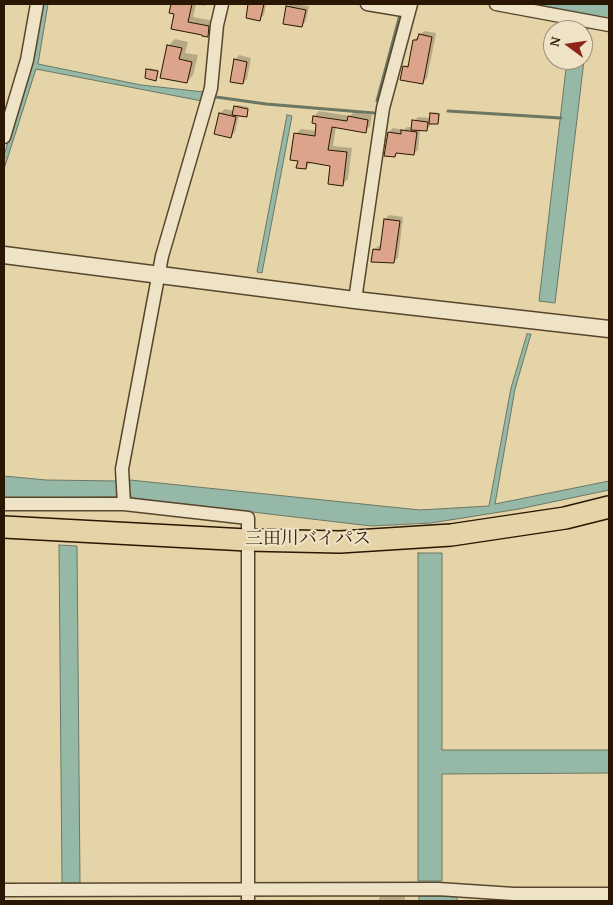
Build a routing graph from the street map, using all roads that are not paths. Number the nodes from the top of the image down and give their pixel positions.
1 (37, 4) edge
2 (222, 4) edge
3 (367, 4) edge
4 (496, 4) edge
5 (410, 7) edge
6 (609, 25) edge
7 (4, 137) edge
8 (4, 255) edge
9 (158, 276) junction
10 (355, 300) junction
11 (609, 329) edge
12 (4, 504) edge
13 (124, 504) junction
14 (609, 507) edge
15 (4, 527) edge
16 (247, 540) junction
17 (4, 890) edge
18 (609, 894) edge
19 (248, 895) edge
20 (513, 898) edge

1 - 7 street
2 - 9 street
3 - 5 street
4 - 6 street
5 - 10 street
8 - 9 street
9 - 10 street
9 - 13 street
10 - 11 street
12 - 13 street
13 - 16 street
14 - 16 highway, 三田川バイパス
15 - 16 highway, 三田川バイパス
16 - 19 street
17 - 19 street
18 - 20 street
19 - 20 street

